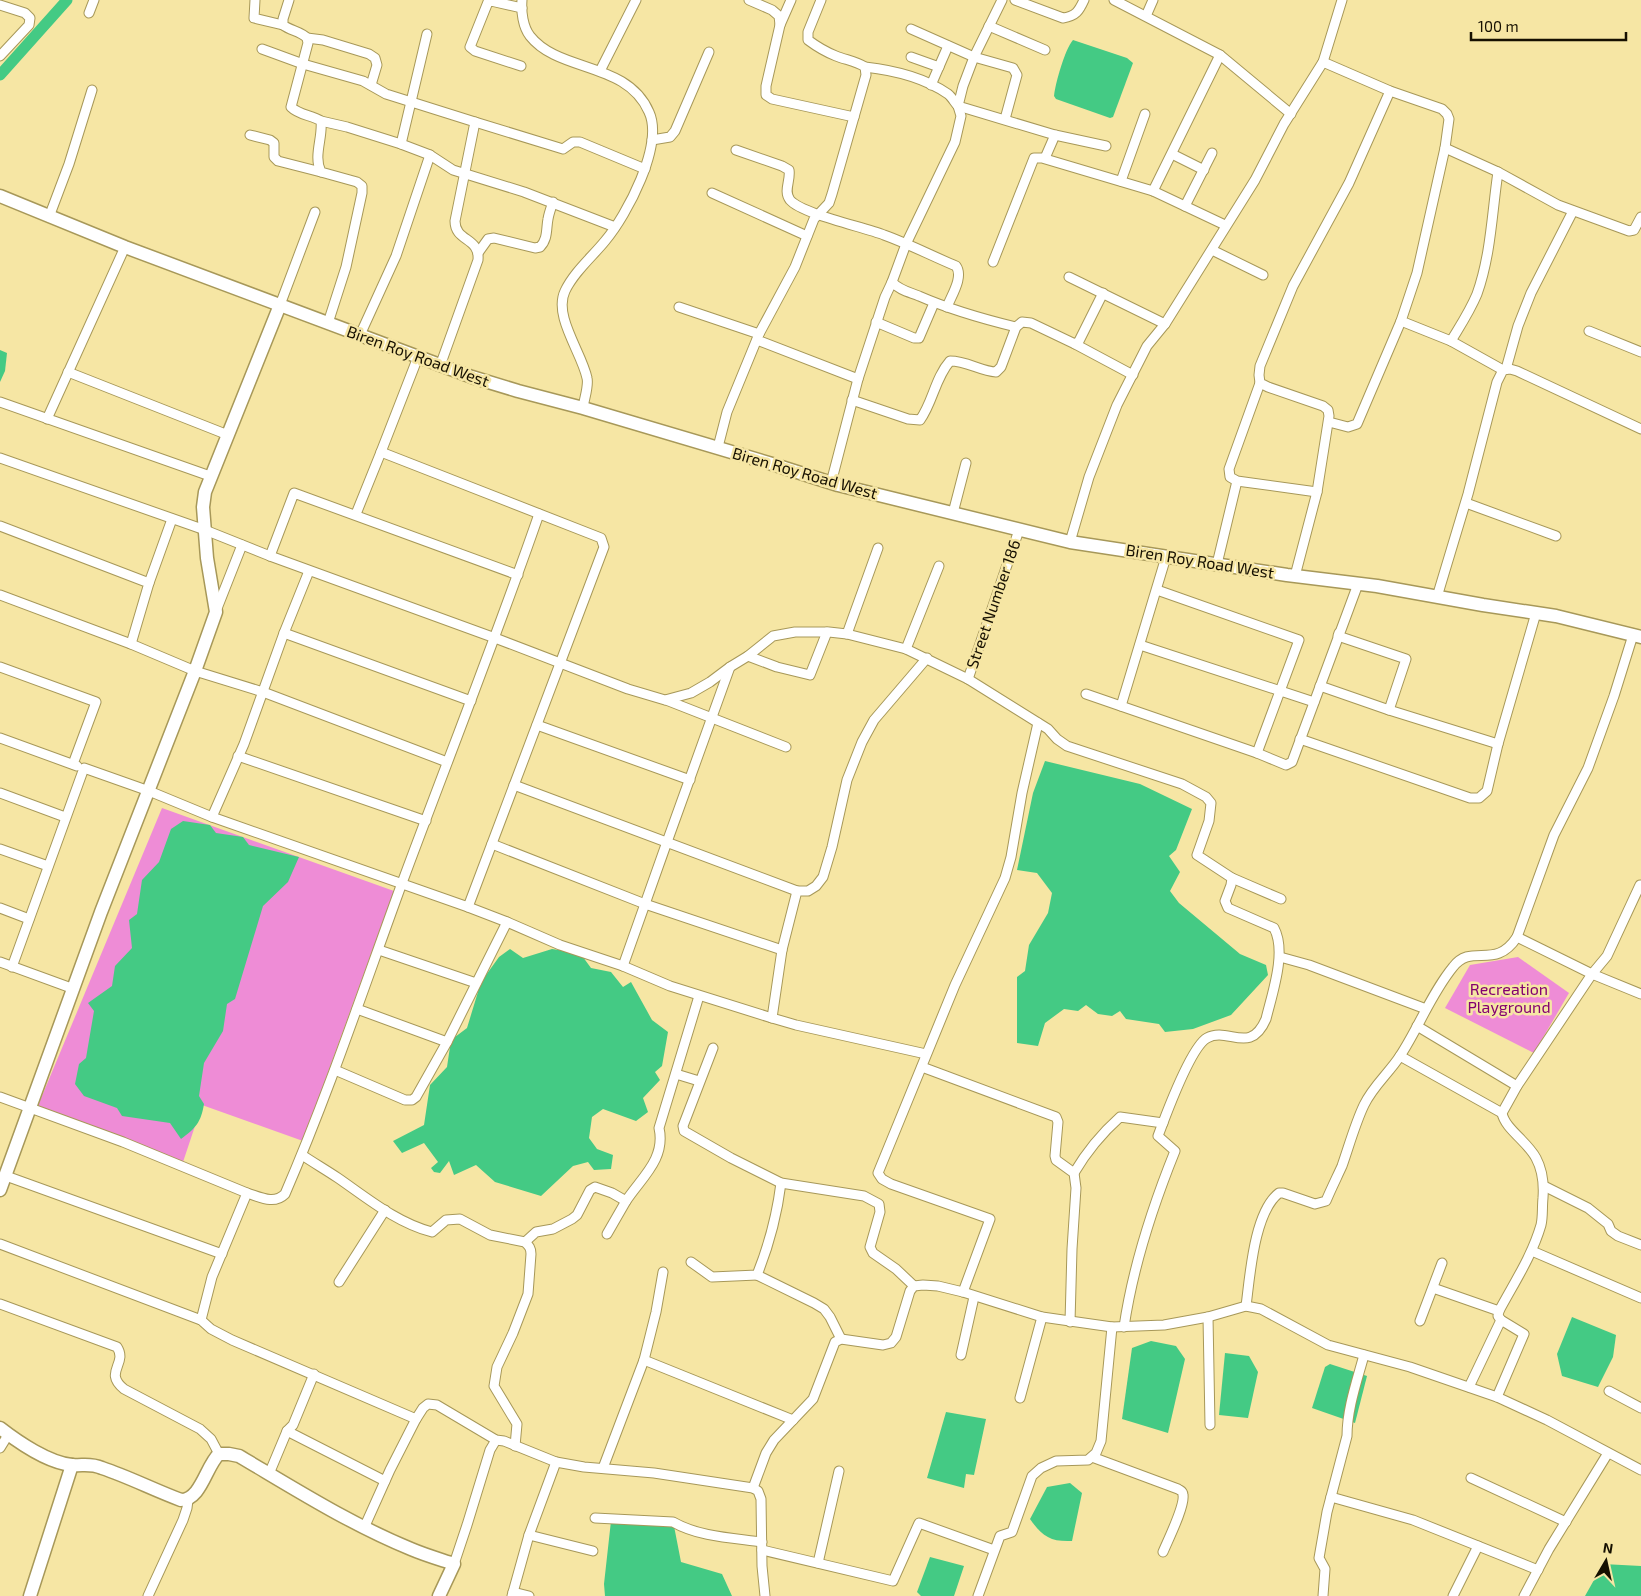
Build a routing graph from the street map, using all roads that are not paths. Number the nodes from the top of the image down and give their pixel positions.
1 (94, 0) edge
2 (255, 0) edge
3 (289, 0) edge
4 (636, 0) edge
5 (749, 0) edge
6 (791, 0) edge
7 (821, 0) edge
8 (1002, 0) edge
9 (1015, 0) edge
10 (1084, 0) edge
11 (1114, 0) edge
12 (1152, 0) edge
13 (1342, 0) edge
14 (763, 3) edge
15 (522, 4) edge
16 (0, 5) edge
17 (89, 13) dead end
18 (1146, 16) junction
19 (283, 25) junction
20 (780, 25) junction
21 (989, 26) junction
22 (911, 28) dead end
23 (427, 34) dead end
24 (308, 38) junction
25 (948, 46) junction
26 (262, 50) dead end
27 (1045, 50) dead end
28 (709, 52) dead end
29 (1220, 55) junction
30 (0, 56) edge
31 (911, 57) dead end
32 (974, 57) junction
33 (1323, 62) junction
34 (302, 64) junction
35 (521, 66) dead end
36 (865, 67) junction
37 (939, 68) junction
38 (600, 71) junction
39 (371, 85) junction
40 (931, 86) junction
41 (92, 90) dead end
42 (1390, 91) junction
43 (412, 102) junction
44 (958, 106) junction
45 (1145, 114) dead end
46 (1291, 114) junction
47 (854, 116) junction
48 (1005, 119) junction
49 (321, 121) junction
50 (475, 122) junction
51 (250, 135) dead end
52 (1055, 135) junction
53 (652, 140) junction
54 (401, 144) junction
55 (1106, 146) dead end
56 (1445, 148) junction
57 (736, 150) dead end
58 (1212, 153) dead end
59 (1172, 154) junction
60 (430, 155) junction
61 (1045, 158) junction
62 (645, 169) junction
63 (1204, 170) junction
64 (322, 172) junction
65 (1498, 172) junction
66 (464, 174) junction
67 (1120, 181) junction
68 (1153, 191) junction
69 (712, 193) dead end
70 (0, 196) edge
71 (553, 202) junction
72 (1185, 206) junction
73 (1573, 211) junction
74 (315, 212) dead end
75 (818, 214) junction
76 (50, 217) junction
77 (1641, 217) edge
78 (1225, 225) junction
79 (615, 227) junction
80 (807, 236) junction
81 (906, 244) junction
82 (125, 247) junction
83 (1212, 250) junction
84 (478, 252) junction
85 (993, 262) dead end
86 (1263, 274) dead end
87 (1069, 277) dead end
88 (892, 282) junction
89 (1103, 293) junction
90 (934, 302) junction
91 (280, 305) junction
92 (679, 307) dead end
93 (947, 307) junction
94 (1401, 321) junction
95 (876, 322) junction
96 (328, 323) junction
97 (1165, 324) junction
98 (1016, 326) junction
99 (1589, 331) dead end
100 (360, 335) junction
101 (758, 337) junction
102 (1451, 341) junction
103 (1075, 344) junction
104 (1641, 352) edge
105 (418, 357) junction
106 (440, 366) junction
107 (1505, 370) junction
108 (68, 372) junction
109 (1133, 375) junction
110 (858, 380) junction
111 (1260, 382) junction
112 (852, 400) junction
113 (0, 402) edge
114 (583, 408) junction
115 (47, 419) junction
116 (1329, 422) junction
117 (1641, 429) edge
118 (228, 435) junction
119 (718, 447) junction
120 (381, 452) junction
121 (0, 458) edge
122 (966, 464) dead end
123 (210, 476) junction
124 (1237, 481) junction
125 (831, 483) junction
126 (1316, 492) junction
127 (1466, 503) junction
128 (953, 513) junction
129 (356, 514) junction
130 (539, 514) junction
131 (172, 519) junction
132 (0, 526) edge
133 (205, 530) junction
134 (1019, 530) junction
135 (1556, 536) dead end
136 (1070, 542) junction
137 (242, 545) junction
138 (878, 548) dead end
139 (270, 556) junction
140 (1166, 557) junction
141 (1218, 564) junction
142 (939, 566) dead end
143 (309, 571) junction
144 (518, 576) junction
145 (1295, 576) junction
146 (149, 583) junction
147 (1358, 584) junction
148 (1157, 590) junction
149 (0, 595) edge
150 (1437, 597) junction
151 (216, 612) junction
152 (1536, 613) junction
153 (826, 632) junction
154 (284, 633) junction
155 (1339, 633) junction
156 (847, 634) junction
157 (1637, 636) edge
158 (495, 638) junction
159 (131, 644) junction
160 (1140, 645) junction
161 (906, 648) junction
162 (748, 656) junction
163 (927, 658) junction
164 (560, 664) junction
165 (0, 667) edge
166 (730, 667) junction
167 (195, 671) junction
168 (968, 679) junction
169 (1320, 686) junction
170 (1281, 690) junction
171 (263, 692) junction
172 (1086, 694) dead end
173 (666, 700) junction
174 (471, 701) junction
175 (1314, 702) junction
176 (1121, 706) junction
177 (1389, 710) junction
178 (711, 718) junction
179 (1038, 723) junction
180 (537, 725) junction
181 (0, 738) edge
182 (1300, 739) junction
183 (1498, 744) junction
184 (786, 747) dead end
185 (1257, 753) junction
186 (238, 756) junction
187 (447, 762) junction
188 (73, 764) junction
189 (84, 768) junction
190 (690, 780) junction
191 (514, 785) junction
192 (149, 790) junction
193 (0, 793) edge
194 (65, 817) junction
195 (212, 817) junction
196 (426, 821) junction
197 (667, 842) junction
198 (492, 844) junction
199 (0, 849) edge
200 (48, 866) junction
201 (1232, 878) junction
202 (402, 883) junction
203 (1640, 885) edge
204 (796, 891) junction
205 (1281, 899) dead end
206 (645, 904) junction
207 (0, 908) edge
208 (468, 908) junction
209 (29, 919) junction
210 (507, 922) junction
211 (1517, 937) junction
212 (379, 950) junction
213 (782, 950) junction
214 (1280, 957) junction
215 (0, 962) edge
216 (623, 966) junction
217 (12, 967) junction
218 (1592, 974) junction
219 (476, 984) junction
220 (74, 989) junction
221 (1641, 994) edge
222 (699, 996) junction
223 (358, 1009) junction
224 (1426, 1009) junction
225 (772, 1018) junction
226 (1417, 1026) junction
227 (447, 1042) junction
228 (713, 1048) dead end
229 (926, 1054) junction
230 (1400, 1056) junction
231 (922, 1066) junction
232 (335, 1070) junction
233 (676, 1074) junction
234 (699, 1080) junction
235 (1517, 1086) junction
236 (0, 1097) edge
237 (30, 1108) junction
238 (1502, 1113) junction
239 (1163, 1123) junction
240 (302, 1155) junction
241 (1074, 1173) junction
242 (6, 1176) junction
243 (781, 1183) junction
244 (1544, 1186) junction
245 (0, 1190) edge
246 (247, 1193) junction
247 (626, 1202) junction
248 (384, 1210) junction
249 (608, 1234) dead end
250 (525, 1242) junction
251 (0, 1244) edge
252 (1641, 1245) edge
253 (1532, 1251) junction
254 (222, 1254) junction
255 (691, 1262) dead end
256 (1442, 1263) dead end
257 (663, 1272) dead end
258 (757, 1275) junction
259 (339, 1282) dead end
260 (914, 1286) junction
261 (1433, 1288) junction
262 (962, 1292) junction
263 (974, 1297) junction
264 (1641, 1298) edge
265 (0, 1304) edge
266 (1246, 1306) junction
267 (1500, 1316) junction
268 (1042, 1317) junction
269 (1208, 1317) junction
270 (201, 1320) junction
271 (1420, 1321) dead end
272 (1070, 1322) junction
273 (1112, 1327) junction
274 (1124, 1327) junction
275 (841, 1339) junction
276 (1364, 1355) junction
277 (961, 1356) dead end
278 (644, 1360) junction
279 (314, 1374) junction
280 (1468, 1387) junction
281 (1609, 1391) dead end
282 (1497, 1397) junction
283 (1020, 1398) dead end
284 (1641, 1408) edge
285 (416, 1419) junction
286 (793, 1420) junction
287 (1210, 1425) dead end
288 (287, 1431) junction
289 (4, 1432) edge
290 (496, 1440) junction
291 (515, 1446) junction
292 (0, 1448) edge
293 (1608, 1453) junction
294 (219, 1454) junction
295 (1092, 1457) junction
296 (1641, 1459) edge
297 (556, 1462) junction
298 (72, 1465) junction
299 (603, 1468) junction
300 (1639, 1469) edge
301 (839, 1471) dead end
302 (269, 1474) junction
303 (1471, 1478) dead end
304 (385, 1480) junction
305 (753, 1488) junction
306 (1331, 1497) junction
307 (188, 1500) junction
308 (595, 1518) dead end
309 (1566, 1522) junction
310 (364, 1528) junction
311 (529, 1535) junction
312 (762, 1546) junction
313 (1478, 1546) junction
314 (994, 1550) junction
315 (592, 1551) dead end
316 (1163, 1552) dead end
317 (818, 1563) junction
318 (454, 1564) junction
319 (1538, 1570) junction
320 (512, 1594) edge
321 (30, 1596) edge
322 (148, 1596) edge
323 (439, 1596) edge
324 (529, 1596) edge
325 (765, 1596) edge
326 (978, 1596) edge
327 (1323, 1596) edge
328 (1453, 1596) edge
329 (1524, 1596) edge

1 - 17 street
2 - 19 street
3 - 19 street
4 - 38 street
5 - 14 street
6 - 20 street
7 - 36 street
8 - 21 street
9 - 10 street
11 - 18 street
12 - 18 street
13 - 33 street
14 - 20 street
15 - 35 street
15 - 38 street
16 - 30 street
18 - 29 street
19 - 24 street
20 - 47 street
21 - 27 street
21 - 32 street
22 - 25 street
23 - 43 street
24 - 34 street
24 - 39 street
25 - 32 street
25 - 37 street
26 - 34 street
28 - 53 street
29 - 46 street
29 - 59 street
31 - 37 street
32 - 44 street
32 - 48 street
33 - 42 street
33 - 46 street
34 - 39 street
34 - 49 street
36 - 40 street
36 - 47 street
37 - 40 street
38 - 53 street
39 - 43 street
40 - 44 street
41 - 76 street
42 - 56 street
42 - 111 street
43 - 50 street
43 - 54 street
44 - 48 street
44 - 81 street
45 - 67 street
46 - 78 street
47 - 75 street
48 - 52 street
49 - 54 street
49 - 64 street
50 - 62 street
50 - 66 street
51 - 64 street
52 - 55 street
52 - 61 street
53 - 62 street
54 - 60 street
56 - 65 street
56 - 94 street
57 - 75 street
58 - 63 street
59 - 63 street
59 - 68 street
60 - 66 street
60 - 100 street
61 - 67 street
61 - 85 street
62 - 79 street
63 - 72 street
64 - 96 street
65 - 73 street
65 - 102 street
66 - 71 street
66 - 84 street
67 - 68 street
68 - 72 street
69 - 80 street
70 - 76 main road, Biren Roy Road West
71 - 79 street
71 - 84 street
72 - 78 street
73 - 77 street
73 - 107 street
74 - 91 street
75 - 80 street
75 - 81 street
76 - 82 main road, Biren Roy Road West
78 - 83 street
79 - 114 street
80 - 101 street
81 - 88 street
81 - 93 street
82 - 91 main road, Biren Roy Road West
82 - 108 street
83 - 86 street
83 - 97 street
84 - 106 street
87 - 89 street
88 - 90 street
88 - 95 street
89 - 97 street
89 - 103 street
90 - 93 street
90 - 95 street
91 - 96 main road, Biren Roy Road West
91 - 118 main road
92 - 101 street
93 - 98 street
94 - 102 street
94 - 116 street
95 - 110 street
96 - 100 main road, Biren Roy Road West
97 - 109 street
98 - 103 street
98 - 112 street
99 - 104 street
100 - 105 main road, Biren Roy Road West
101 - 110 street
101 - 119 street
102 - 107 street
103 - 109 street
105 - 106 main road, Biren Roy Road West
105 - 120 street
106 - 114 main road, Biren Roy Road West
107 - 117 street
107 - 127 street
108 - 115 street
108 - 118 street
109 - 136 street
110 - 112 street
111 - 116 street
111 - 124 street
112 - 125 street
113 - 115 street
114 - 119 main road, Biren Roy Road West
115 - 123 street
116 - 126 street
118 - 123 main road
119 - 125 main road, Biren Roy Road West
120 - 129 street
120 - 130 street
121 - 131 street
122 - 128 street
123 - 133 main road
124 - 126 street
124 - 141 street
125 - 128 main road, Biren Roy Road West
126 - 145 street
127 - 135 street
127 - 150 street
128 - 134 main road, Biren Roy Road West
129 - 139 street
129 - 144 street
130 - 144 street
130 - 164 street
131 - 133 street
131 - 146 street
132 - 146 street
133 - 137 street
133 - 151 main road
134 - 136 main road, Biren Roy Road West
134 - 168 street, Street Number 186
136 - 140 main road, Biren Roy Road West
137 - 139 street
137 - 151 street
138 - 156 street
139 - 143 street
140 - 141 main road, Biren Roy Road West
140 - 148 street
141 - 145 main road, Biren Roy Road West
142 - 161 street
143 - 154 street
143 - 158 street
144 - 158 street
145 - 147 main road, Biren Roy Road West
146 - 159 street
147 - 150 main road, Biren Roy Road West
147 - 155 street
148 - 160 street
148 - 170 street
149 - 159 street
150 - 152 main road, Biren Roy Road West
151 - 167 main road
152 - 157 main road, Biren Roy Road West
152 - 183 street
153 - 156 street
153 - 162 street
153 - 162 street
154 - 171 street
154 - 174 street
155 - 169 street
155 - 177 street
156 - 161 street
157 - 211 street
158 - 164 street
158 - 174 street
159 - 167 street
160 - 170 street
160 - 176 street
161 - 163 street
162 - 166 street
163 - 168 street
163 - 204 street
164 - 173 street
164 - 180 street
165 - 188 street
166 - 173 street
166 - 178 street
167 - 171 street
167 - 192 main road
168 - 179 street
169 - 175 street
169 - 177 street
170 - 175 street
170 - 185 street
171 - 186 street
171 - 187 street
172 - 176 street
173 - 178 street
174 - 187 street
175 - 182 street
176 - 185 street
177 - 183 street
178 - 184 street
178 - 190 street
179 - 201 street
179 - 229 street
180 - 190 street
180 - 191 street
181 - 188 street
182 - 183 street
182 - 185 street
186 - 195 street
186 - 196 street
187 - 196 street
188 - 189 street
189 - 192 street
189 - 194 street
190 - 197 street
191 - 197 street
191 - 198 street
192 - 195 street
192 - 220 main road
193 - 194 street
194 - 200 street
195 - 202 street
196 - 202 street
197 - 204 street
197 - 206 street
198 - 206 street
198 - 208 street
199 - 200 street
200 - 209 street
201 - 205 street
201 - 214 street
202 - 208 street
202 - 212 street
203 - 218 street
204 - 213 street
206 - 213 street
206 - 216 street
207 - 209 street
208 - 210 street
209 - 217 street
210 - 216 street
210 - 219 street
211 - 218 street
211 - 224 street
212 - 219 street
212 - 223 street
213 - 225 street
214 - 224 street
214 - 239 street
215 - 217 street
216 - 222 street
217 - 220 street
218 - 221 street
218 - 235 street
219 - 227 street
220 - 237 main road
222 - 225 street
222 - 233 street
223 - 227 street
223 - 232 street
224 - 226 street
225 - 229 street
226 - 230 street
226 - 235 street
227 - 232 street
228 - 234 street
229 - 231 street
230 - 238 street
230 - 266 street
231 - 241 street
231 - 262 street
232 - 240 street
233 - 234 street
233 - 247 street
234 - 243 street
235 - 238 street
236 - 237 street
237 - 242 main road
237 - 246 street
238 - 244 street
239 - 241 street
239 - 274 street
240 - 246 street
240 - 248 street
241 - 272 street
242 - 245 main road
242 - 254 street
243 - 258 street
243 - 260 street
244 - 252 street
244 - 253 street
246 - 254 street
247 - 249 street
247 - 250 street
248 - 250 street
248 - 259 street
250 - 291 street
251 - 270 street
253 - 264 street
253 - 267 street
254 - 270 street
255 - 258 street
256 - 261 street
257 - 278 street
258 - 275 street
260 - 262 street
260 - 275 street
261 - 267 street
261 - 271 street
262 - 263 street
263 - 268 street
263 - 277 street
265 - 294 street
266 - 269 street
266 - 276 street
267 - 280 street
267 - 282 street
268 - 272 street
268 - 283 street
269 - 274 street
269 - 287 street
270 - 279 street
272 - 273 street
273 - 274 street
273 - 295 street
275 - 286 street
276 - 280 street
276 - 306 street
278 - 286 street
278 - 299 street
279 - 285 street
279 - 288 street
280 - 282 street
281 - 284 street
282 - 293 street
285 - 290 street
285 - 304 street
286 - 305 street
288 - 302 street
288 - 304 street
289 - 292 street
289 - 298 main road
290 - 291 street
290 - 318 street
291 - 297 street
293 - 300 street
293 - 309 street
294 - 302 main road
294 - 307 main road
295 - 314 street
295 - 316 street
296 - 300 street
297 - 299 street
297 - 311 street
298 - 307 main road
298 - 321 main road
299 - 305 street
301 - 317 street
302 - 310 main road
303 - 309 street
304 - 310 street
305 - 312 street
306 - 313 street
306 - 327 street
307 - 322 street
308 - 312 street
309 - 319 street
310 - 318 main road
311 - 315 street
311 - 320 street
312 - 317 street
312 - 325 street
313 - 319 street
313 - 328 street
314 - 317 street
314 - 326 street
318 - 323 main road
319 - 329 street
320 - 324 street

